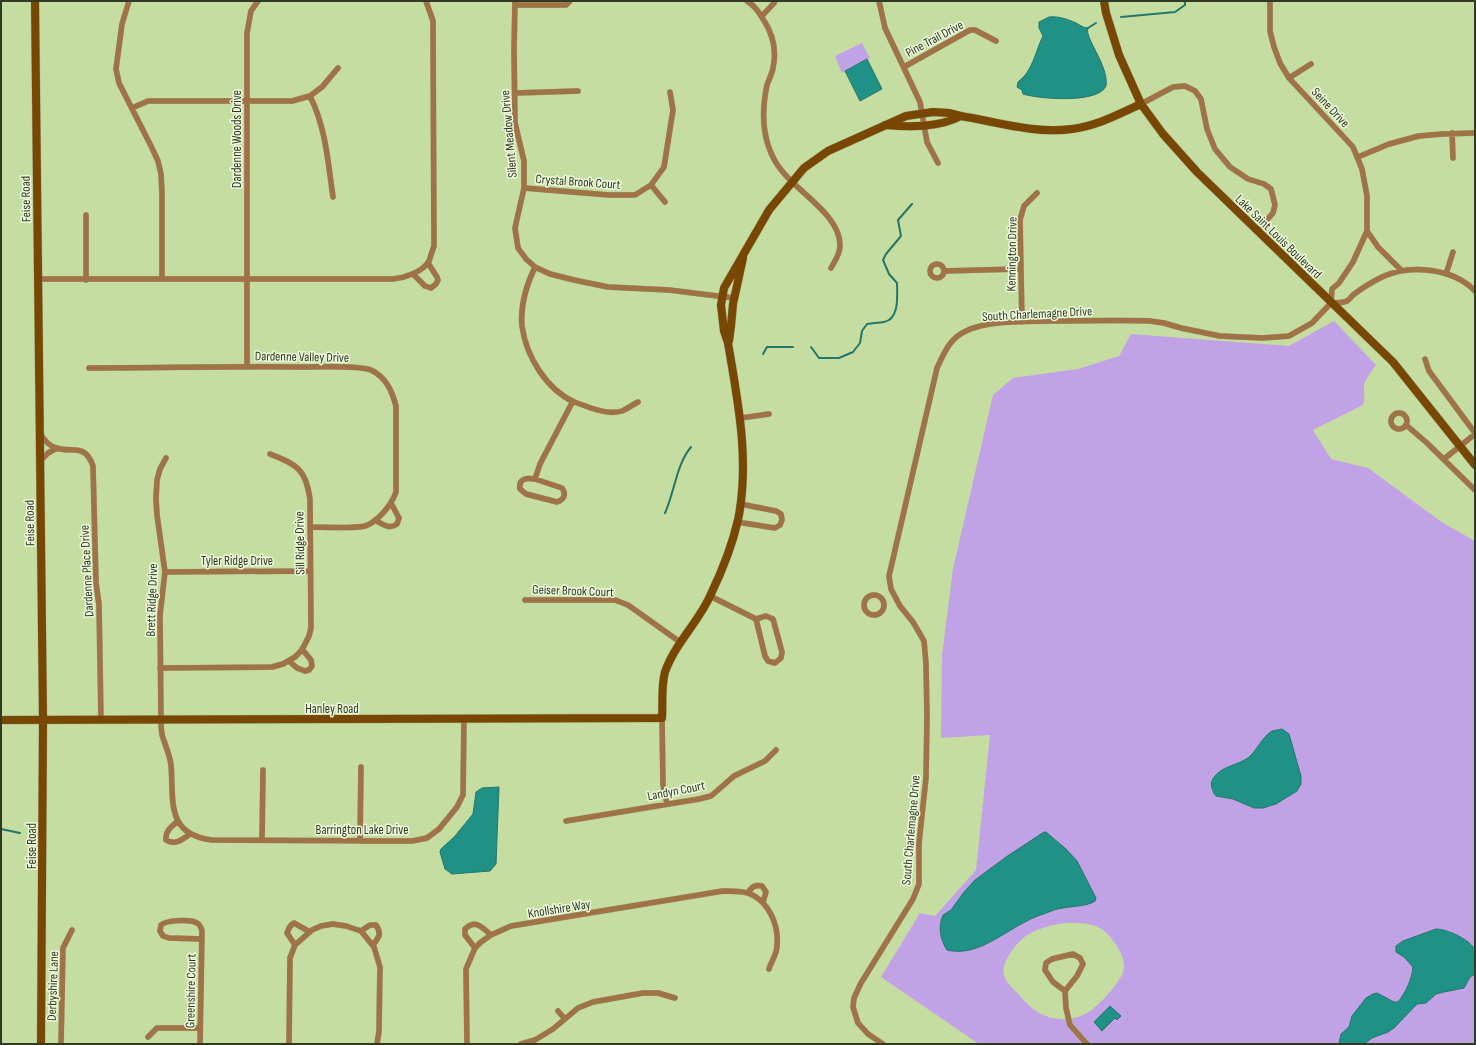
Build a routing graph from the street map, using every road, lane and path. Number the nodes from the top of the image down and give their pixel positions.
1 (35, 1) edge
2 (128, 1) edge
3 (258, 1) edge
4 (427, 1) edge
5 (570, 1) edge
6 (775, 1) edge
7 (879, 1) edge
8 (1104, 1) edge
9 (751, 2) edge
10 (1269, 2) edge
11 (515, 3) edge
12 (762, 16) junction
13 (996, 41) dead end
14 (1311, 64) dead end
15 (904, 66) junction
16 (338, 68) dead end
17 (1289, 78) junction
18 (515, 92) junction
19 (578, 92) dead end
20 (670, 92) dead end
21 (310, 96) junction
22 (247, 101) junction
23 (1141, 104) junction
24 (132, 108) junction
25 (923, 114) junction
26 (961, 116) junction
27 (885, 125) junction
28 (923, 125) junction
29 (1452, 133) junction
30 (1475, 133) edge
31 (1358, 157) junction
32 (1453, 158) dead end
33 (938, 163) dead end
34 (793, 182) junction
35 (651, 185) junction
36 (524, 188) junction
37 (1037, 193) dead end
38 (333, 197) dead end
39 (665, 202) dead end
40 (86, 215) dead end
41 (1257, 231) junction
42 (1367, 231) junction
43 (1454, 252) dead end
44 (743, 255) junction
45 (428, 263) junction
46 (535, 267) junction
47 (831, 268) dead end
48 (1021, 269) junction
49 (1401, 270) junction
50 (944, 271) dead end
51 (413, 274) junction
52 (1446, 274) junction
53 (38, 279) junction
54 (162, 279) junction
55 (246, 279) junction
56 (86, 280) junction
57 (1475, 291) edge
58 (722, 297) junction
59 (734, 298) junction
60 (1331, 303) junction
61 (1022, 322) junction
62 (728, 343) junction
63 (1425, 359) dead end
64 (247, 366) junction
65 (89, 368) dead end
66 (573, 401) junction
67 (638, 402) dead end
68 (769, 414) dead end
69 (741, 418) junction
70 (1406, 425) dead end
71 (40, 433) junction
72 (1475, 434) edge
73 (1460, 446) junction
74 (57, 448) junction
75 (270, 454) dead end
76 (166, 458) dead end
77 (1444, 459) junction
78 (40, 461) junction
79 (1475, 464) edge
80 (535, 480) junction
81 (1475, 490) edge
82 (391, 503) junction
83 (740, 504) junction
84 (375, 520) junction
85 (737, 522) junction
86 (310, 527) junction
87 (310, 571) junction
88 (164, 572) junction
89 (710, 596) junction
90 (895, 596) junction
91 (525, 600) dead end
92 (884, 600) dead end
93 (756, 619) junction
94 (680, 642) junction
95 (302, 649) junction
96 (289, 661) junction
97 (160, 668) junction
98 (662, 718) junction
99 (464, 719) junction
100 (1, 720) edge
101 (43, 720) junction
102 (101, 720) junction
103 (161, 720) junction
104 (776, 750) dead end
105 (361, 767) dead end
106 (263, 770) dead end
107 (667, 804) junction
108 (178, 821) junction
109 (566, 821) dead end
110 (190, 834) junction
111 (262, 840) junction
112 (360, 841) junction
113 (748, 893) junction
114 (763, 902) junction
115 (72, 930) dead end
116 (362, 931) junction
117 (310, 932) junction
118 (491, 935) junction
119 (202, 939) junction
120 (295, 945) junction
121 (372, 945) junction
122 (475, 948) junction
123 (769, 969) dead end
124 (1065, 991) junction
125 (675, 998) dead end
126 (558, 1011) dead end
127 (565, 1019) junction
128 (200, 1028) junction
129 (148, 1037) dead end
130 (41, 1044) edge
131 (61, 1044) edge
132 (200, 1044) edge
133 (289, 1044) edge
134 (377, 1044) edge
135 (467, 1044) edge
136 (521, 1044) edge
137 (884, 1044) edge
138 (1087, 1044) edge

1 - 53 street, Feise Road
2 - 24 street
3 - 22 street, Dardenne Woods Drive
4 - 45 street
5 - 11 street, Silent Meadow Drive
6 - 12 street
7 - 15 street
8 - 23 street, Lake Saint Louis Boulevard
9 - 12 street
10 - 17 street, Seine Drive
11 - 18 street, Silent Meadow Drive
12 - 34 street
13 - 15 street, Pine Trail Drive
14 - 17 street
15 - 25 street
16 - 21 street
17 - 31 street, Seine Drive
18 - 19 street
18 - 36 street, Silent Meadow Drive
20 - 35 street, Crystal Brook Court
21 - 22 street
21 - 38 street
22 - 24 street
22 - 55 street, Dardenne Woods Drive
23 - 26 street
23 - 41 street, Lake Saint Louis Boulevard
23 - 41 street
24 - 54 street
25 - 26 street
25 - 27 street
25 - 28 street
26 - 28 street
27 - 28 street
27 - 34 street
28 - 33 street
29 - 30 street
29 - 31 street
29 - 32 street
31 - 42 street, Seine Drive
34 - 44 street
34 - 47 street
35 - 36 street, Crystal Brook Court
35 - 39 street
36 - 46 street, Silent Meadow Drive
37 - 48 street, Kennington Drive
40 - 56 street
41 - 60 street, Lake Saint Louis Boulevard
42 - 49 street
42 - 60 street, Seine Drive
43 - 52 street
44 - 58 street
44 - 59 street
45 - 51 street
45 - 51 street
46 - 58 street, Silent Meadow Drive
46 - 66 street
48 - 50 street
48 - 61 street, Kennington Drive
49 - 52 street
49 - 60 street
51 - 55 street
52 - 57 street
53 - 56 street
53 - 71 street, Feise Road
54 - 55 street
54 - 56 street
55 - 64 street, Dardenne Woods Drive
58 - 59 street, Silent Meadow Drive
58 - 62 street
59 - 62 street
60 - 61 street, South Charlemagne Drive
60 - 73 street, Lake Saint Louis Boulevard
61 - 90 street, South Charlemagne Drive
62 - 69 street
63 - 72 street
64 - 65 street, Dardenne Valley Drive
64 - 82 street, Dardenne Valley Drive
66 - 67 street
66 - 80 street
68 - 69 street
69 - 83 street
70 - 77 street
71 - 74 street
71 - 78 street, Feise Road
72 - 73 street
73 - 77 street
73 - 79 street, Lake Saint Louis Boulevard
74 - 78 street
74 - 102 street, Dardenne Place Drive
75 - 86 street, Sill Ridge Drive
76 - 88 street, Brett Ridge Drive
77 - 81 street
78 - 101 street, Feise Road
80 - 80 street
82 - 84 street, Dardenne Valley Drive
82 - 84 street
83 - 85 street
83 - 85 street
84 - 86 street, Dardenne Valley Drive
85 - 89 street
86 - 87 street, Sill Ridge Drive
87 - 88 street, Tyler Ridge Drive
87 - 95 street, Sill Ridge Drive
88 - 97 street, Brett Ridge Drive
89 - 93 street
89 - 94 street
90 - 92 street
90 - 137 street, South Charlemagne Drive
91 - 94 street, Geiser Brook Court
93 - 93 street
94 - 98 street
95 - 96 street, Sill Ridge Drive
95 - 96 street
96 - 97 street, Sill Ridge Drive
97 - 103 street, Brett Ridge Drive
98 - 99 street, Hanley Road
98 - 107 street
99 - 103 street, Hanley Road
99 - 112 street, Barrington Lake Drive
100 - 101 street, Hanley Road
101 - 102 street, Hanley Road
101 - 130 street, Feise Road
102 - 103 street, Hanley Road
103 - 108 street
104 - 107 street, Landyn Court
105 - 112 street
106 - 111 street
107 - 109 street, Landyn Court
108 - 110 street
108 - 110 street
110 - 111 street, Barrington Lake Drive
111 - 112 street, Barrington Lake Drive
113 - 114 street, Knollshire Way
113 - 114 street, Knollshire Way
113 - 118 street, Knollshire Way
114 - 123 street, Knollshire Way
115 - 131 street, Derbyshire Lane
116 - 117 street
116 - 121 street
116 - 121 street
117 - 120 street
117 - 120 street
118 - 122 street, Knollshire Way
118 - 122 street
119 - 119 street, Greenshire Court
119 - 128 street, Greenshire Court
120 - 133 street
121 - 134 street
122 - 135 street, Knollshire Way
124 - 124 street
124 - 138 street
125 - 127 street
126 - 127 street
127 - 136 street
128 - 129 street
128 - 132 street, Greenshire Court

